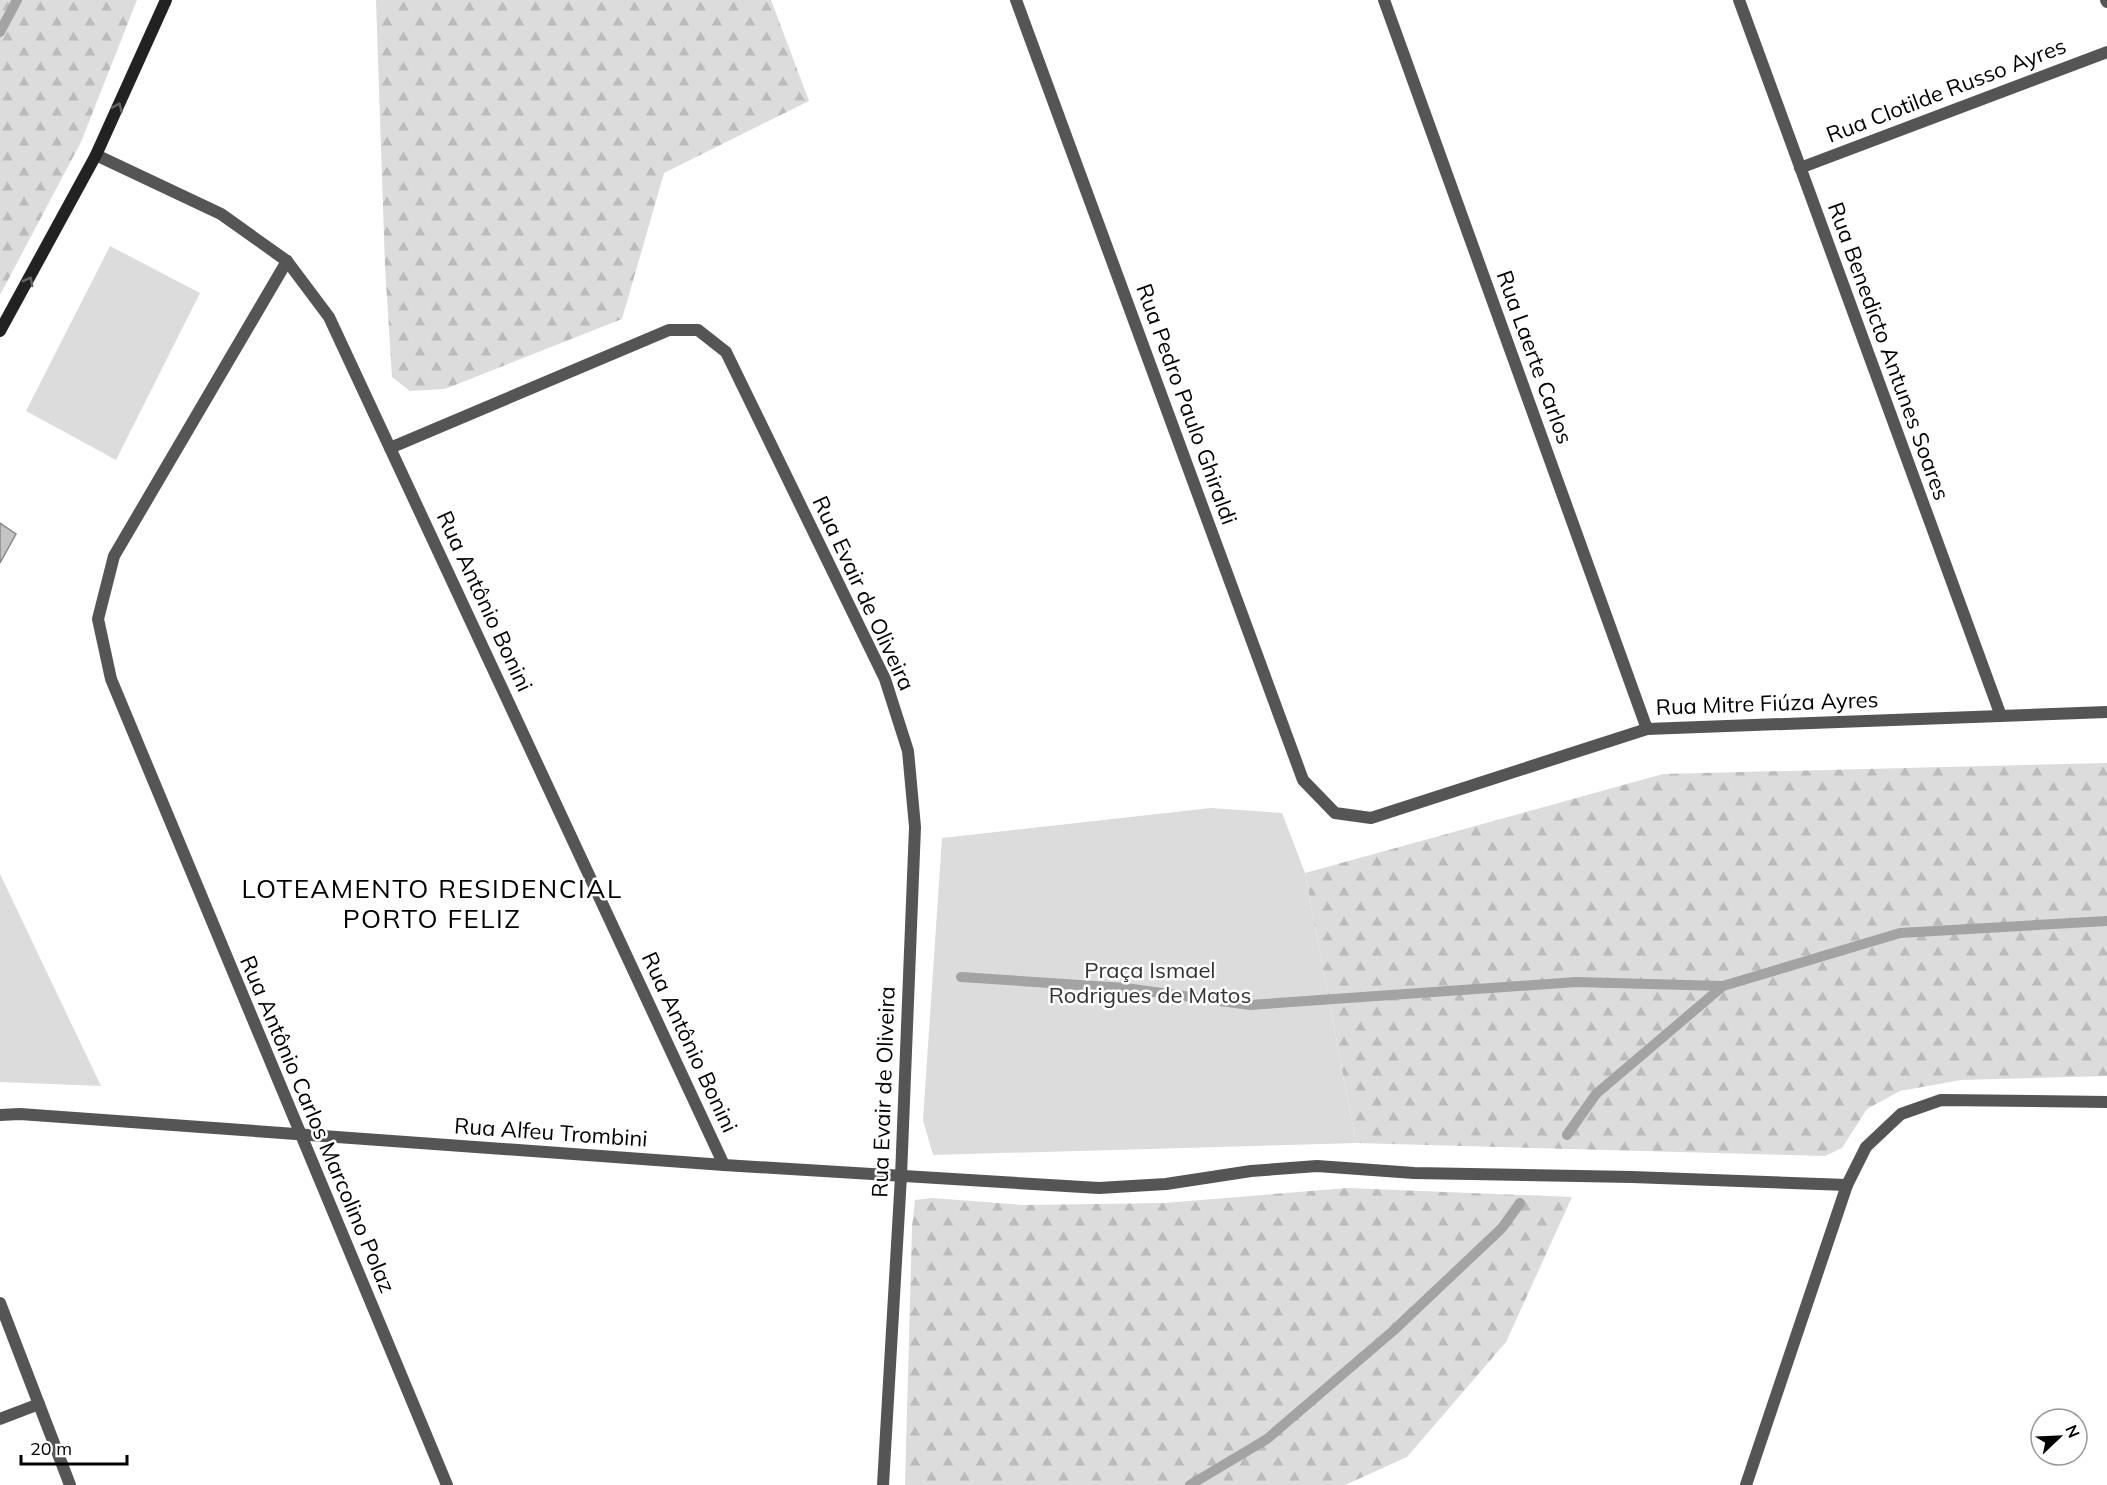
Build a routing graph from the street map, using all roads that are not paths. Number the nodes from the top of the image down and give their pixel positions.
1 (166, 0) edge
2 (1016, 0) edge
3 (1384, 0) edge
4 (1739, 0) edge
5 (2107, 52) edge
6 (96, 155) junction
7 (1800, 168) junction
8 (287, 261) junction
9 (0, 331) edge
10 (390, 448) junction
11 (2107, 712) edge
12 (2001, 716) junction
13 (1647, 729) junction
14 (1335, 813) joint
15 (2107, 1102) edge
16 (0, 1115) edge
17 (300, 1135) junction
18 (724, 1165) junction
19 (901, 1176) junction
20 (1847, 1185) junction
21 (0, 1303) edge
22 (39, 1404) junction
23 (0, 1419) edge
24 (70, 1485) edge
25 (447, 1485) edge
26 (883, 1485) edge
27 (1746, 1485) edge

6 -> 1 main road
2 - 14 street, Rua Pedro Paulo Ghiraldi
3 - 13 street, Rua Laerte Carlos
4 - 7 street, Rua Benedicto Antunes Soares
5 - 7 street, Rua Clotilde Russo Ayres
6 - 8 street, Rua Antônio Bonini
9 -> 6 main road
7 - 12 street, Rua Benedicto Antunes Soares
8 - 10 street, Rua Antônio Bonini
8 - 17 street, Rua Antônio Carlos Marcolino Polaz
10 - 18 street, Rua Antônio Bonini
10 - 19 street, Rua Evair de Oliveira
11 - 12 street, Rua Mitre Fiúza Ayres
12 - 13 street, Rua Mitre Fiúza Ayres
13 - 14 street, Rua Mitre Fiúza Ayres
15 - 20 street
16 - 17 street, Rua Alfeu Trombini
17 - 18 street, Rua Alfeu Trombini
17 - 25 street, Rua Antônio Carlos Marcolino Polaz
18 - 19 street, Rua Alfeu Trombini
19 - 20 street, Rua Alfeu Trombini
19 - 26 street, Rua Evair de Oliveira
20 - 27 street
21 - 22 street
22 - 23 street
22 - 24 street

